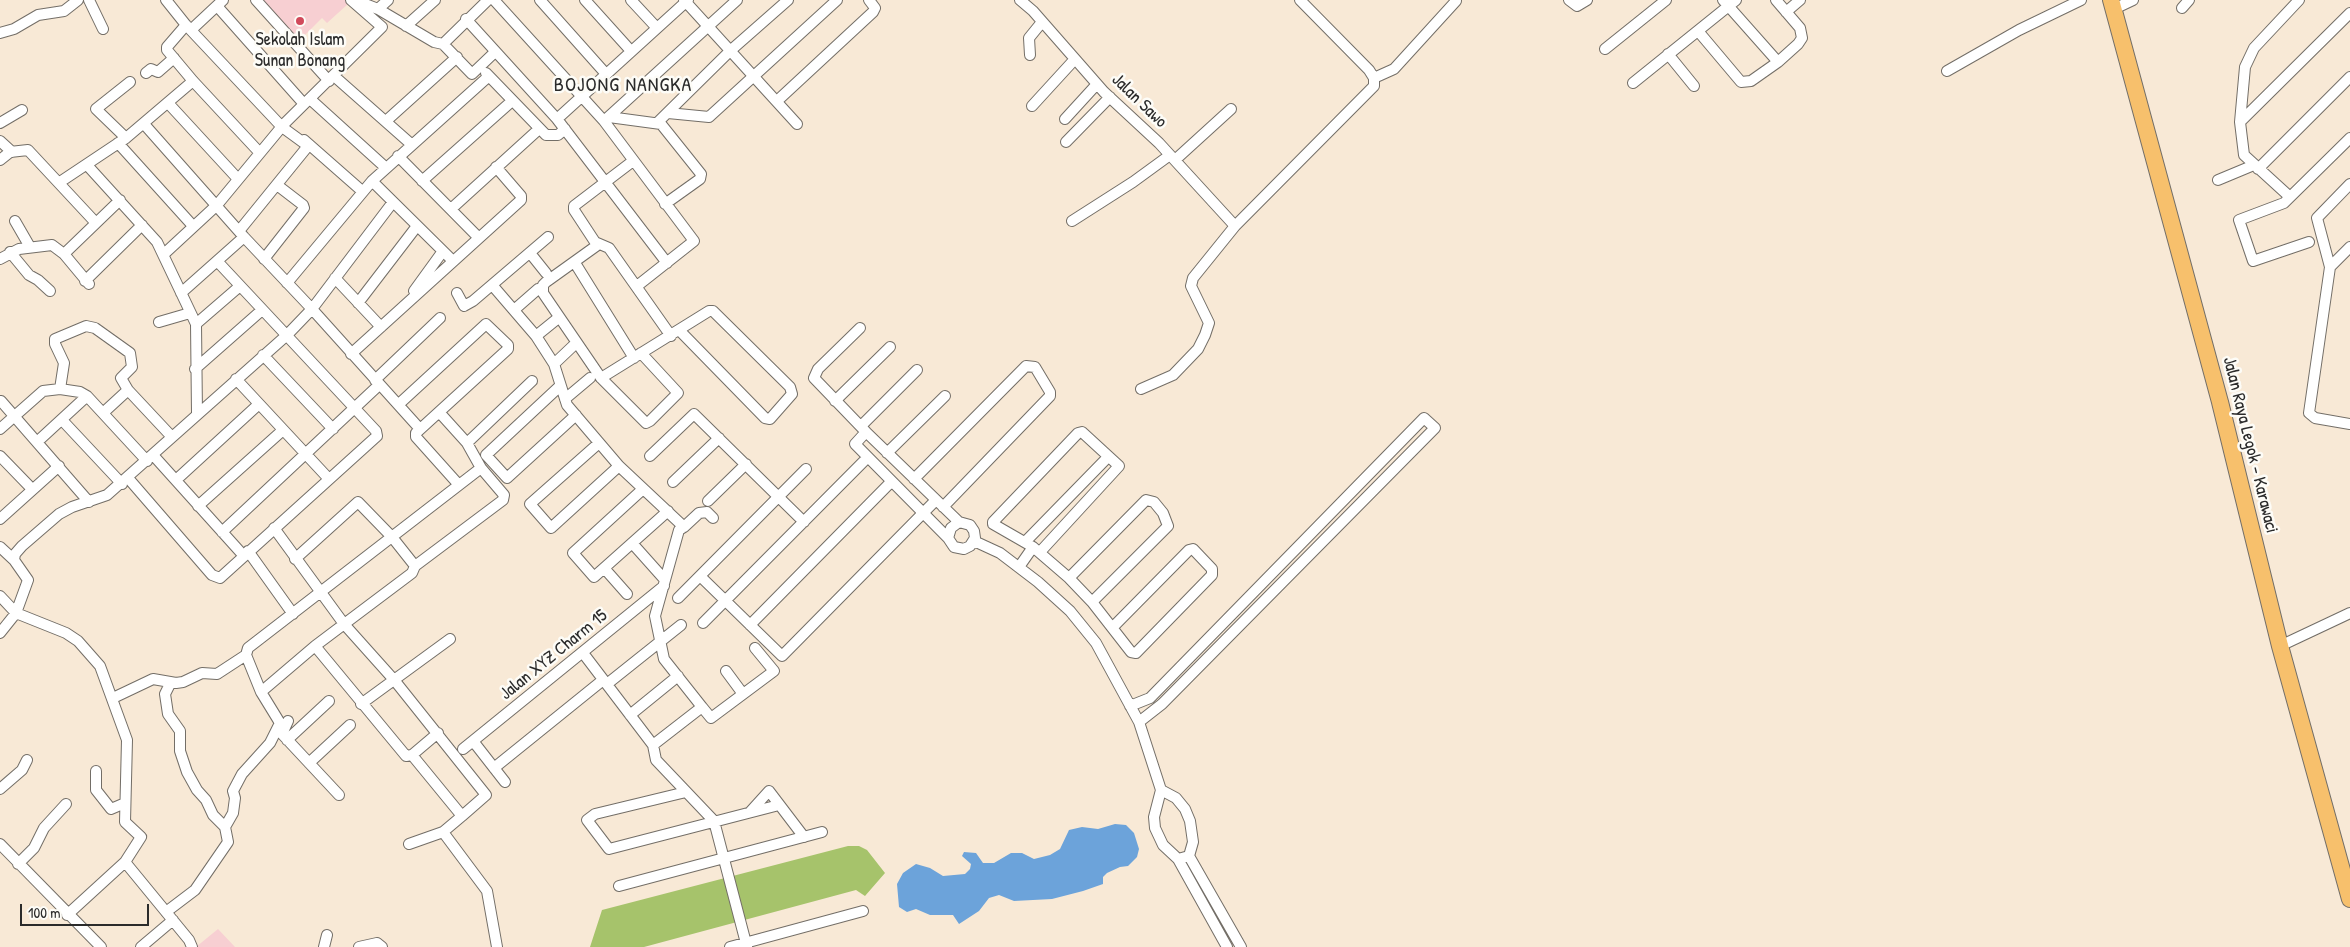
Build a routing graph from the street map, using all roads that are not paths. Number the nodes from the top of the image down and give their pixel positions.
1 (78, 0) edge
2 (90, 0) edge
3 (256, 0) edge
4 (353, 0) edge
5 (388, 0) edge
6 (435, 0) edge
7 (488, 0) edge
8 (494, 0) edge
9 (540, 0) edge
10 (585, 0) edge
11 (631, 0) edge
12 (737, 0) edge
13 (788, 0) edge
14 (837, 0) edge
15 (869, 0) edge
16 (1020, 0) edge
17 (1300, 0) edge
18 (1569, 0) edge
19 (1587, 0) edge
20 (1666, 0) edge
21 (1776, 0) edge
22 (1800, 0) edge
23 (2081, 0) edge
24 (2133, 0) edge
25 (2299, 0) edge
26 (170, 1) edge
27 (686, 1) edge
28 (1456, 1) edge
29 (1729, 2) edge
30 (220, 3) edge
31 (2115, 4) edge
32 (378, 9) junction
33 (1786, 12) junction
34 (2350, 13) edge
35 (388, 15) junction
36 (466, 19) junction
37 (1042, 22) junction
38 (406, 26) junction
39 (382, 27) junction
40 (708, 27) junction
41 (188, 28) junction
42 (657, 28) junction
43 (103, 29) dead end
44 (1698, 31) junction
45 (0, 32) edge
46 (443, 44) junction
47 (1605, 48) dead end
48 (631, 51) junction
49 (730, 51) junction
50 (495, 52) junction
51 (1668, 54) junction
52 (1030, 55) dead end
53 (456, 57) junction
54 (174, 58) junction
55 (1075, 59) junction
56 (1778, 62) junction
57 (480, 66) junction
58 (1947, 71) dead end
59 (146, 73) dead end
60 (606, 74) junction
61 (489, 76) junction
62 (754, 77) junction
63 (1374, 78) junction
64 (2350, 78) edge
65 (332, 79) junction
66 (193, 81) junction
67 (130, 82) dead end
68 (1633, 83) dead end
69 (1097, 84) junction
70 (1694, 86) dead end
71 (582, 96) junction
72 (1110, 97) junction
73 (512, 101) junction
74 (777, 101) junction
75 (307, 102) junction
76 (168, 103) junction
77 (1032, 106) dead end
78 (1231, 109) dead end
79 (22, 110) dead end
80 (668, 112) junction
81 (557, 119) junction
82 (606, 119) junction
83 (1065, 119) dead end
84 (386, 122) junction
85 (2240, 122) junction
86 (657, 123) junction
87 (0, 124) edge
88 (144, 124) junction
89 (798, 124) dead end
90 (283, 125) junction
91 (539, 129) junction
92 (565, 130) junction
93 (2350, 138) edge
94 (0, 141) edge
95 (122, 141) junction
96 (1066, 142) dead end
97 (411, 144) junction
98 (12, 152) junction
99 (259, 152) junction
100 (398, 156) junction
101 (1172, 158) junction
102 (0, 160) edge
103 (633, 161) junction
104 (87, 165) junction
105 (385, 167) junction
106 (496, 167) junction
107 (2256, 167) junction
108 (238, 179) junction
109 (2218, 180) dead end
110 (372, 181) junction
111 (422, 181) junction
112 (60, 182) junction
113 (605, 182) junction
114 (2350, 184) edge
115 (277, 185) junction
116 (362, 191) junction
117 (2290, 197) junction
118 (120, 200) junction
119 (393, 202) junction
120 (665, 204) junction
121 (218, 205) junction
122 (451, 209) junction
123 (1072, 220) dead end
124 (15, 221) dead end
125 (96, 222) junction
126 (142, 225) junction
127 (193, 226) junction
128 (418, 226) junction
129 (1235, 226) junction
130 (241, 234) junction
131 (548, 237) dead end
132 (479, 238) junction
133 (2309, 242) dead end
134 (599, 244) junction
135 (2350, 247) edge
136 (30, 248) junction
137 (443, 251) junction
138 (10, 252) junction
139 (530, 253) junction
140 (64, 254) junction
141 (164, 254) junction
142 (0, 259) edge
143 (264, 259) junction
144 (216, 261) junction
145 (454, 261) junction
146 (575, 263) junction
147 (667, 263) junction
148 (2330, 267) junction
149 (546, 273) dead end
150 (335, 278) junction
151 (287, 284) junction
152 (240, 286) junction
153 (493, 286) junction
154 (637, 286) junction
155 (538, 289) dead end
156 (50, 291) dead end
157 (180, 293) junction
158 (457, 293) dead end
159 (358, 303) junction
160 (402, 307) junction
161 (312, 309) junction
162 (262, 310) junction
163 (514, 310) junction
164 (190, 313) junction
165 (440, 318) dead end
166 (557, 319) dead end
167 (159, 322) dead end
168 (196, 324) junction
169 (381, 327) junction
170 (860, 328) dead end
171 (675, 333) junction
172 (287, 335) junction
173 (536, 336) junction
174 (573, 346) dead end
175 (890, 347) dead end
176 (351, 354) junction
177 (263, 355) junction
178 (637, 355) junction
179 (554, 364) junction
180 (195, 369) junction
181 (917, 370) dead end
182 (590, 378) dead end
183 (601, 378) junction
184 (236, 380) junction
185 (532, 381) dead end
186 (377, 382) junction
187 (560, 386) junction
188 (60, 389) junction
189 (1142, 389) dead end
190 (128, 390) junction
191 (87, 396) junction
192 (945, 396) dead end
193 (565, 399) junction
194 (1, 401) edge
195 (835, 401) junction
196 (259, 404) junction
197 (399, 404) junction
198 (354, 409) junction
199 (439, 412) junction
200 (103, 413) junction
201 (197, 414) junction
202 (576, 415) junction
203 (14, 416) junction
204 (62, 420) junction
205 (2350, 424) edge
206 (0, 429) edge
207 (333, 429) junction
208 (420, 429) junction
209 (864, 429) junction
210 (282, 430) junction
211 (172, 437) junction
212 (718, 438) junction
213 (37, 442) junction
214 (467, 443) junction
215 (599, 443) junction
216 (887, 453) junction
217 (305, 455) junction
218 (0, 456) edge
219 (650, 456) dead end
220 (1108, 457) junction
221 (150, 458) junction
222 (867, 458) junction
223 (746, 464) junction
224 (59, 466) junction
225 (619, 466) junction
226 (481, 468) junction
227 (806, 469) dead end
228 (329, 479) junction
229 (914, 479) junction
230 (176, 480) junction
231 (125, 481) junction
232 (673, 482) dead end
233 (891, 482) junction
234 (459, 485) junction
235 (32, 489) junction
236 (643, 489) junction
237 (778, 497) junction
238 (708, 501) dead end
239 (89, 502) junction
240 (939, 503) junction
241 (198, 506) junction
242 (668, 511) junction
243 (924, 513) junction
244 (713, 518) dead end
245 (0, 519) edge
246 (804, 522) junction
247 (959, 522) junction
248 (684, 526) junction
249 (274, 528) junction
250 (222, 532) junction
251 (392, 537) junction
252 (948, 538) junction
253 (974, 541) junction
254 (632, 543) junction
255 (0, 547) edge
256 (1033, 547) junction
257 (245, 553) junction
258 (295, 559) junction
259 (14, 560) junction
260 (415, 566) junction
261 (1019, 566) junction
262 (604, 568) junction
263 (700, 576) junction
264 (1070, 578) junction
265 (664, 583) junction
266 (320, 593) junction
267 (627, 594) dead end
268 (0, 596) edge
269 (678, 598) dead end
270 (726, 601) junction
271 (1092, 602) junction
272 (16, 613) junction
273 (2350, 613) edge
274 (293, 614) junction
275 (703, 623) dead end
276 (344, 624) junction
277 (680, 625) dead end
278 (750, 625) junction
279 (1113, 627) junction
280 (0, 633) edge
281 (450, 639) dead end
282 (660, 641) junction
283 (315, 646) junction
284 (2280, 646) junction
285 (755, 648) dead end
286 (583, 653) junction
287 (246, 655) junction
288 (726, 670) dead end
289 (678, 676) junction
290 (395, 680) junction
291 (171, 682) junction
292 (605, 682) junction
293 (261, 692) junction
294 (743, 694) junction
295 (1153, 695) junction
296 (113, 698) junction
297 (329, 701) dead end
298 (270, 704) junction
299 (362, 704) junction
300 (1162, 704) junction
301 (1130, 706) junction
302 (702, 707) junction
303 (630, 715) junction
304 (288, 721) junction
305 (1139, 722) junction
306 (350, 725) dead end
307 (297, 731) junction
308 (438, 733) junction
309 (287, 740) junction
310 (473, 741) junction
311 (653, 745) junction
312 (464, 749) dead end
313 (412, 755) junction
314 (27, 760) dead end
315 (309, 763) junction
316 (494, 768) junction
317 (96, 771) dead end
318 (505, 782) dead end
319 (0, 789) edge
320 (1161, 790) junction
321 (686, 792) junction
322 (338, 795) dead end
323 (125, 803) junction
324 (66, 804) dead end
325 (779, 805) junction
326 (111, 809) junction
327 (750, 812) junction
328 (462, 816) junction
329 (714, 822) junction
330 (127, 825) junction
331 (225, 827) junction
332 (443, 832) junction
333 (822, 832) dead end
334 (804, 837) junction
335 (0, 844) edge
336 (409, 844) dead end
337 (1189, 856) junction
338 (724, 858) junction
339 (1178, 860) junction
340 (125, 862) junction
341 (18, 864) junction
342 (2346, 868) edge
343 (619, 886) dead end
344 (2350, 899) edge
345 (863, 911) dead end
346 (67, 915) junction
347 (169, 916) junction
348 (327, 935) dead end
349 (747, 945) edge
350 (100, 947) edge
351 (141, 947) edge
352 (192, 947) edge
353 (324, 947) edge
354 (359, 947) edge
355 (382, 947) edge
356 (498, 947) edge
357 (730, 947) edge
358 (1227, 947) edge
359 (1241, 947) edge

1 - 45 street
2 - 43 street
3 - 65 street
4 - 32 street
4 - 39 street
5 - 32 street
6 - 38 street
7 - 36 street
8 - 71 street
9 - 60 street
10 - 48 street
11 - 42 street
12 - 40 street
13 - 49 street
14 - 62 street
15 - 74 street
16 - 37 street, Jalan Sawo
17 - 63 street
18 - 19 street
20 - 47 street
21 - 33 street
22 - 33 street
23 - 58 street
24 - 31 street
25 - 85 street
26 - 41 street
27 - 40 street
27 - 42 street
28 - 63 street
29 - 44 street
29 - 56 street
30 - 41 street
30 - 75 street
31 - 284 main road, Jalan Raya Legok - Karawaci
32 - 35 street
33 - 56 street
34 - 85 street
35 - 38 street
35 - 39 street
36 - 46 street
36 - 50 street
37 - 52 street
37 - 55 street, Jalan Sawo
38 - 46 street
39 - 65 street
40 - 49 street
40 - 82 street
41 - 54 street
41 - 90 street
42 - 48 street
44 - 51 street
44 - 56 street
46 - 53 street
48 - 60 street
49 - 62 street
49 - 80 street
50 - 57 street
50 - 81 street
51 - 68 street
51 - 70 street
53 - 57 street
53 - 84 street
54 - 59 street
54 - 66 street
55 - 69 street, Jalan Sawo
55 - 77 street
57 - 61 street
60 - 71 street
61 - 73 street
61 - 97 street
62 - 74 street
62 - 80 street
63 - 129 street
64 - 107 street
65 - 75 street
65 - 84 street
66 - 76 street
66 - 99 street
67 - 95 street
69 - 72 street, Jalan Sawo
69 - 83 street
71 - 81 street
71 - 82 street
72 - 96 street
72 - 101 street, Jalan Sawo
73 - 91 street
73 - 111 street
74 - 89 street
75 - 90 street
75 - 105 street
76 - 88 street
76 - 108 street
78 - 101 street
79 - 87 street
80 - 86 street
81 - 92 street
82 - 86 street
82 - 103 street
84 - 97 street
85 - 107 street
86 - 120 street
88 - 95 street
88 - 121 street
90 - 99 street
90 - 115 street
90 - 116 street
91 - 92 street
91 - 106 street
92 - 113 street
93 - 117 street
94 - 98 street
95 - 104 street
95 - 127 street
97 - 100 street
98 - 102 street
98 - 112 street
99 - 108 street
100 - 105 street
100 - 111 street
101 - 123 street
101 - 129 street, Jalan Sawo
103 - 113 street
103 - 120 street
104 - 112 street
104 - 118 street
105 - 110 street
106 - 122 street
106 - 132 street
107 - 109 street
107 - 117 street
108 - 121 street
110 - 116 street
110 - 119 street
111 - 122 street
112 - 125 street
113 - 134 street
113 - 147 street
114 - 148 street
115 - 130 street
115 - 143 street
116 - 151 street
117 - 133 street
118 - 125 street
118 - 126 street
119 - 128 street
119 - 150 street
120 - 147 street
121 - 127 street
121 - 130 street
122 - 132 street
124 - 136 street
125 - 140 street
126 - 140 street
126 - 141 street
127 - 141 street
128 - 137 street
128 - 159 street
129 - 189 street
130 - 143 street
130 - 144 street
131 - 139 street
132 - 145 street
134 - 146 street
134 - 154 street
135 - 148 street
136 - 138 street
136 - 140 street
137 - 145 street
137 - 160 street
138 - 142 street
138 - 156 street
139 - 149 street
139 - 153 street
141 - 157 street
143 - 151 street
144 - 152 street
144 - 157 street
145 - 160 street
146 - 178 street
146 - 183 street
147 - 154 street
148 - 205 street
150 - 159 street
150 - 161 street
151 - 161 street
152 - 162 street
152 - 168 street
153 - 158 street
153 - 163 street
154 - 171 street
155 - 163 street
157 - 164 street
159 - 169 street
160 - 169 street
161 - 172 street
161 - 176 street
162 - 172 street
162 - 180 street
163 - 173 street
164 - 167 street
164 - 168 street
165 - 186 street
166 - 173 street
168 - 180 street
169 - 176 street
170 - 195 street
171 - 171 street
171 - 178 street
172 - 177 street
172 - 198 street
173 - 179 street
174 - 179 street
175 - 195 street
176 - 186 street
177 - 184 street
177 - 207 street
178 - 183 street
178 - 183 street
179 - 187 street
180 - 201 street
181 - 209 street
182 - 193 street
184 - 196 street
184 - 201 street
185 - 214 street
186 - 197 street
186 - 198 street
187 - 193 street
187 - 202 street
188 - 190 street
188 - 191 street
188 - 203 street
190 - 200 street
190 - 211 street
191 - 200 street
191 - 204 street
192 - 216 street
193 - 202 street
194 - 203 street
195 - 209 street
196 - 210 street
196 - 230 street
197 - 199 street
197 - 208 street
198 - 207 street
198 - 228 street
199 - 208 street
199 - 214 street
200 - 221 street
201 - 211 street
202 - 215 street
203 - 206 street
203 - 213 street
204 - 213 street
204 - 231 street
207 - 217 street
208 - 234 street
209 - 216 street
209 - 222 street
210 - 217 street
210 - 241 street
211 - 221 street
212 - 219 street
212 - 223 street
212 - 232 street
213 - 224 street
214 - 226 street
215 - 225 street
215 - 225 street
216 - 229 street
217 - 228 street
217 - 250 street
218 - 235 street
220 - 256 street
220 - 256 street
220 - 256 street
221 - 230 street
221 - 231 street
222 - 233 street
222 - 246 street
223 - 237 street
223 - 238 street
224 - 235 street
224 - 239 street
225 - 236 street
226 - 234 street
226 - 260 street
227 - 237 street
228 - 249 street
229 - 240 street
229 - 240 street
230 - 241 street
231 - 239 street
231 - 257 street
233 - 243 street
233 - 278 street
234 - 251 street
235 - 245 street
236 - 242 street
236 - 262 street
237 - 246 street
237 - 263 street
239 - 259 street
240 - 243 street
240 - 247 street
241 - 250 street
242 - 248 street
242 - 254 street
243 - 252 street
243 - 278 street
244 - 248 street
246 - 270 street
247 - 252 street
247 - 253 street
248 - 265 street
249 - 257 street
249 - 258 street
250 - 257 street
251 - 258 street
251 - 260 street
251 - 266 street
252 - 253 street
253 - 261 street
254 - 262 street
254 - 265 street
255 - 259 street
256 - 261 street
256 - 264 street
257 - 274 street
258 - 266 street
259 - 272 street
260 - 276 street
261 - 301 street
262 - 267 street
263 - 269 street
263 - 270 street
264 - 271 street
264 - 271 street
265 - 282 street
265 - 286 street, Jalan XYZ Charm 15
266 - 274 street
266 - 276 street
268 - 272 street
270 - 275 street
270 - 278 street
271 - 279 street
272 - 280 street
272 - 296 street
273 - 284 street
274 - 287 street
276 - 283 street
276 - 290 street
277 - 282 street
279 - 279 street
281 - 290 street
282 - 289 street
282 - 292 street
283 - 293 street
283 - 299 street
284 - 342 main road, Jalan Raya Legok - Karawaci
285 - 294 street
286 - 292 street
286 - 310 street, Jalan XYZ Charm 15
287 - 291 street
287 - 293 street
288 - 294 street
289 - 302 street
289 - 303 street
290 - 299 street
290 - 308 street
291 - 296 street
291 - 331 street
292 - 303 street
292 - 316 street
293 - 298 street
294 - 302 street
295 - 300 street
295 - 300 street
295 - 301 street
296 - 323 street
297 - 307 street
298 - 304 street
298 - 331 street
299 - 313 street
300 - 305 street
301 - 305 street
302 - 311 street
303 - 311 street
304 - 307 street
304 - 309 street
305 - 320 street
306 - 315 street
307 - 309 street
308 - 313 street
308 - 328 street
309 - 315 street
310 - 312 street, Jalan XYZ Charm 15
310 - 316 street
311 - 321 street
313 - 328 street
314 - 319 street
315 - 322 street
316 - 318 street
317 - 326 street
320 - 337 street
320 - 339 street
321 - 329 street
321 - 329 street
323 - 326 street
323 - 330 street
324 - 341 street
325 - 327 street
325 - 327 street
325 - 334 street
326 - 330 street
327 - 329 street
328 - 332 street
329 - 338 street
330 - 340 street
331 - 347 street
332 - 336 street
332 - 356 street
333 - 334 street
334 - 338 street
335 - 341 street
337 - 339 street
337 - 359 street
338 - 343 street
338 - 349 street
339 - 358 street
340 - 346 street
340 - 347 street
341 - 346 street
342 - 344 main road, Jalan Raya Legok - Karawaci
345 - 349 street
346 - 350 street
347 - 351 street
347 - 352 street
348 - 353 street
349 - 357 street
354 - 355 street

